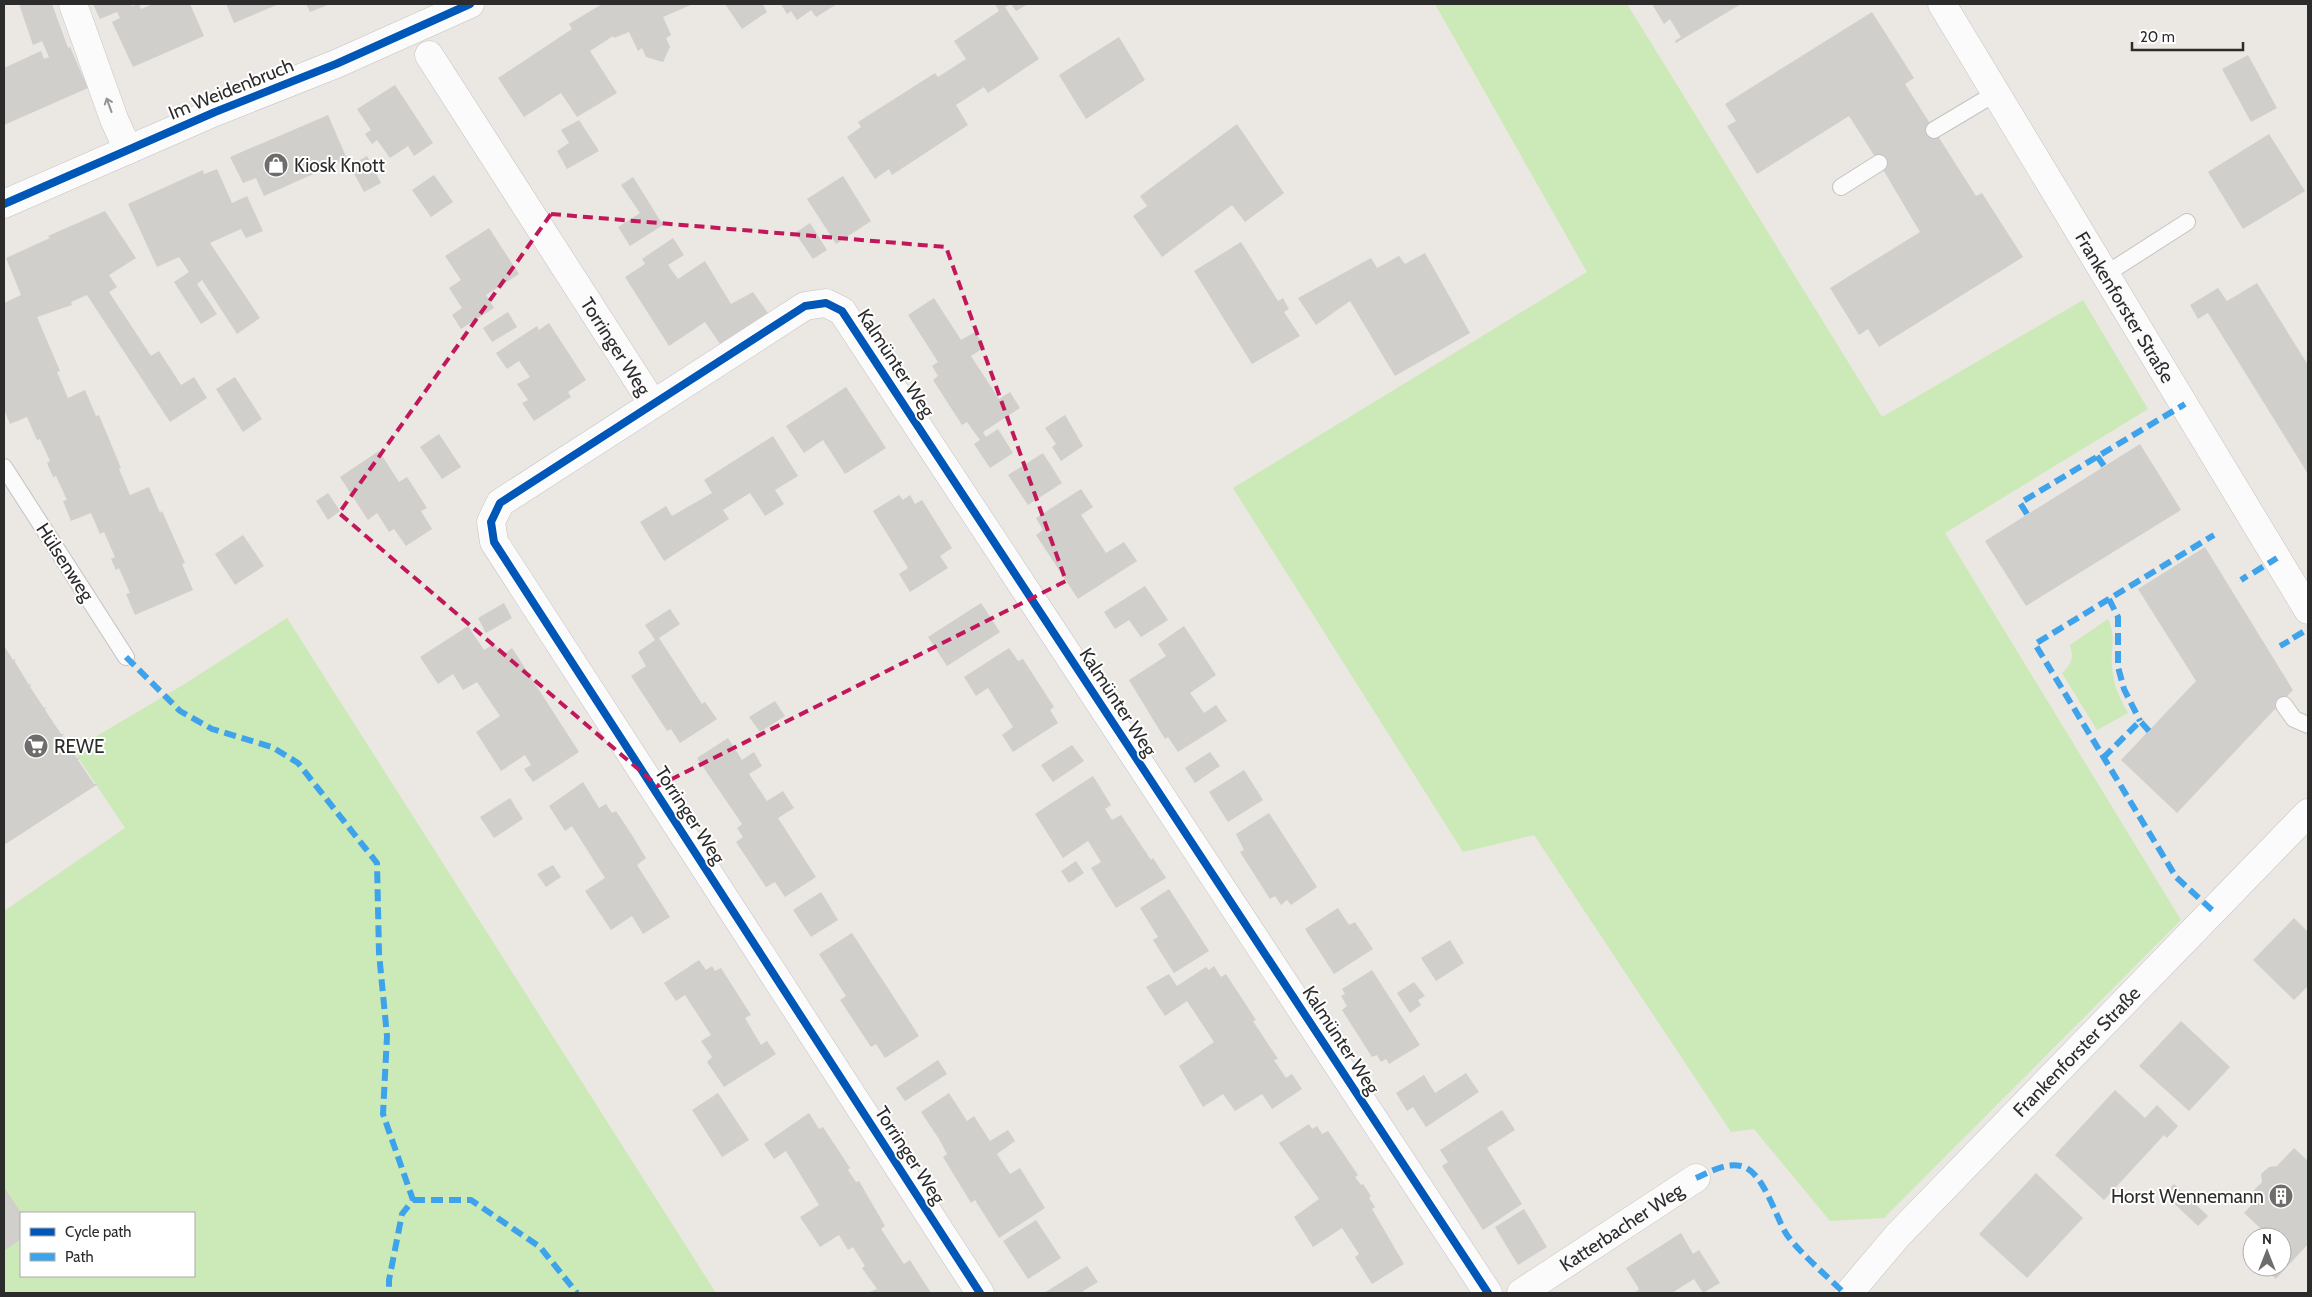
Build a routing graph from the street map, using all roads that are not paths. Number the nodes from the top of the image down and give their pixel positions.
1 (73, 4) edge
2 (470, 4) edge
3 (1942, 4) edge
4 (429, 55) dead end
5 (1996, 93) junction
6 (1934, 130) dead end
7 (128, 150) junction
8 (1880, 163) dead end
9 (1841, 187) dead end
10 (4, 204) edge
11 (2187, 222) dead end
12 (2106, 274) junction
13 (654, 404) junction
14 (4, 467) edge
15 (2308, 610) edge
16 (126, 657) dead end
17 (2284, 705) dead end
18 (2308, 725) edge
19 (2308, 813) edge
20 (1696, 1178) dead end
21 (980, 1293) edge
22 (1488, 1293) edge
23 (1521, 1293) edge
24 (1849, 1293) edge

7 -> 1 street
2 - 7 street, Im Weidenbruch
3 - 5 street, Frankenforster Straße
4 - 13 street, Torringer Weg
5 - 6 lane
5 - 12 street, Frankenforster Straße
7 - 10 street, Im Weidenbruch
8 - 9 lane
11 - 12 lane
12 - 15 street, Frankenforster Straße
13 - 21 street, Torringer Weg
13 - 22 street, Kalmünter Weg
14 - 16 lane, Hülsenweg
17 - 18 lane
19 - 24 street, Frankenforster Straße
20 - 23 street, Katterbacher Weg

